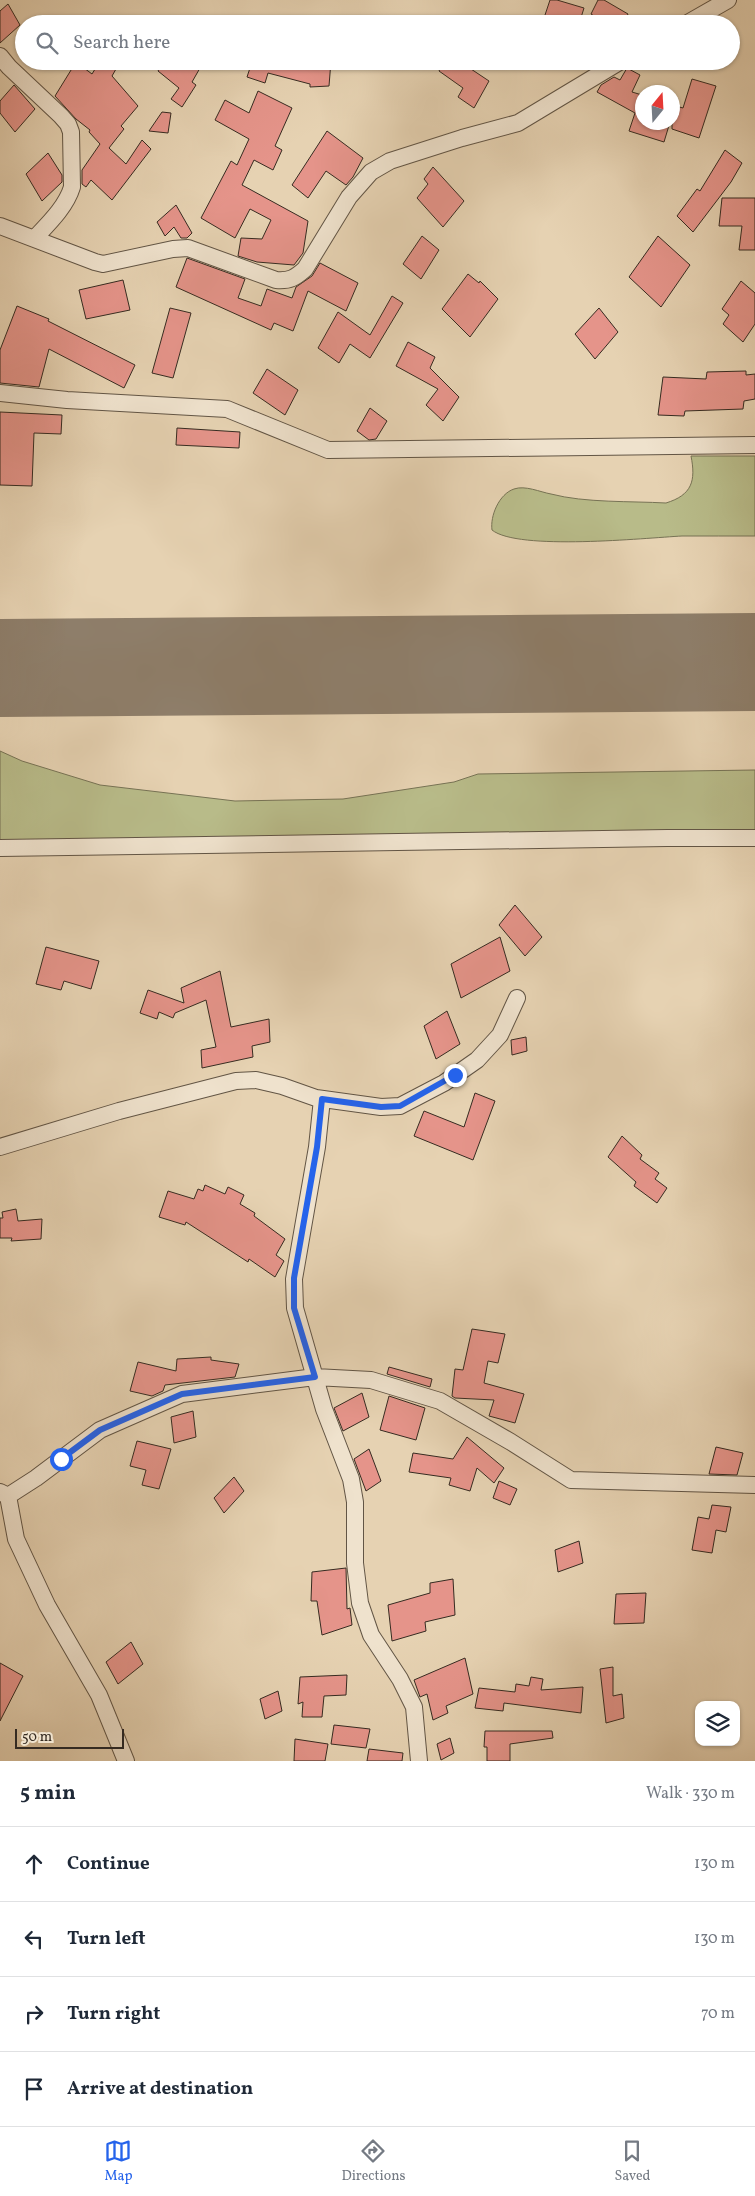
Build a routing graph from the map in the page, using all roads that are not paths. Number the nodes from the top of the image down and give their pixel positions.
1 (728, 0) edge
2 (702, 15) edge
3 (0, 56) edge
4 (606, 70) edge
5 (0, 226) edge
6 (34, 239) junction
7 (0, 393) edge
8 (755, 444) edge
9 (755, 838) edge
10 (0, 848) edge
11 (517, 998) dead end
12 (322, 1099) junction
13 (0, 1147) edge
14 (315, 1377) junction
15 (755, 1485) edge
16 (4, 1494) edge
17 (126, 1761) edge
18 (419, 1761) edge

1 - 2 street
3 - 6 street
4 - 6 street
5 - 6 street
7 - 8 street
9 - 10 street
11 - 12 street
12 - 13 street
12 - 14 street
14 - 15 street
14 - 16 street
14 - 18 street
16 - 17 street

